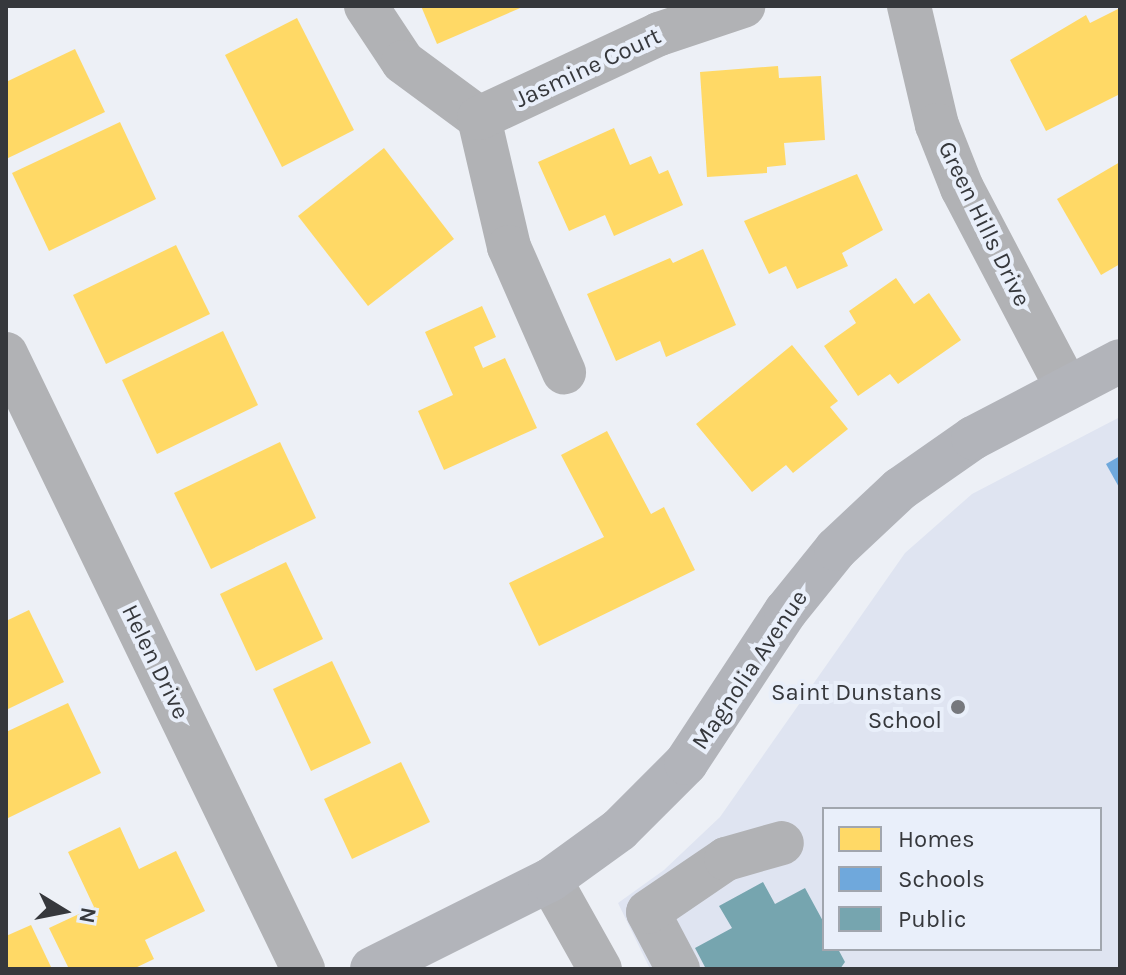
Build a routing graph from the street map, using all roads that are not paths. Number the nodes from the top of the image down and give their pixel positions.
1 (366, 6) edge
2 (909, 6) edge
3 (732, 7) edge
4 (479, 118) junction
5 (6, 354) edge
6 (1120, 361) edge
7 (564, 372) dead end
8 (1067, 388) junction
9 (782, 843) dead end
10 (550, 880) junction
11 (303, 969) edge
12 (372, 969) edge
13 (600, 969) edge
14 (678, 969) edge

1 - 4 street
2 - 8 street, Green Hills Drive
3 - 4 street, Jasmine Court
4 - 7 street
5 - 11 street, Helen Drive
6 - 8 main road, Magnolia Avenue
8 - 10 main road, Magnolia Avenue
9 - 14 street
10 - 12 main road, Magnolia Avenue
10 - 13 street

